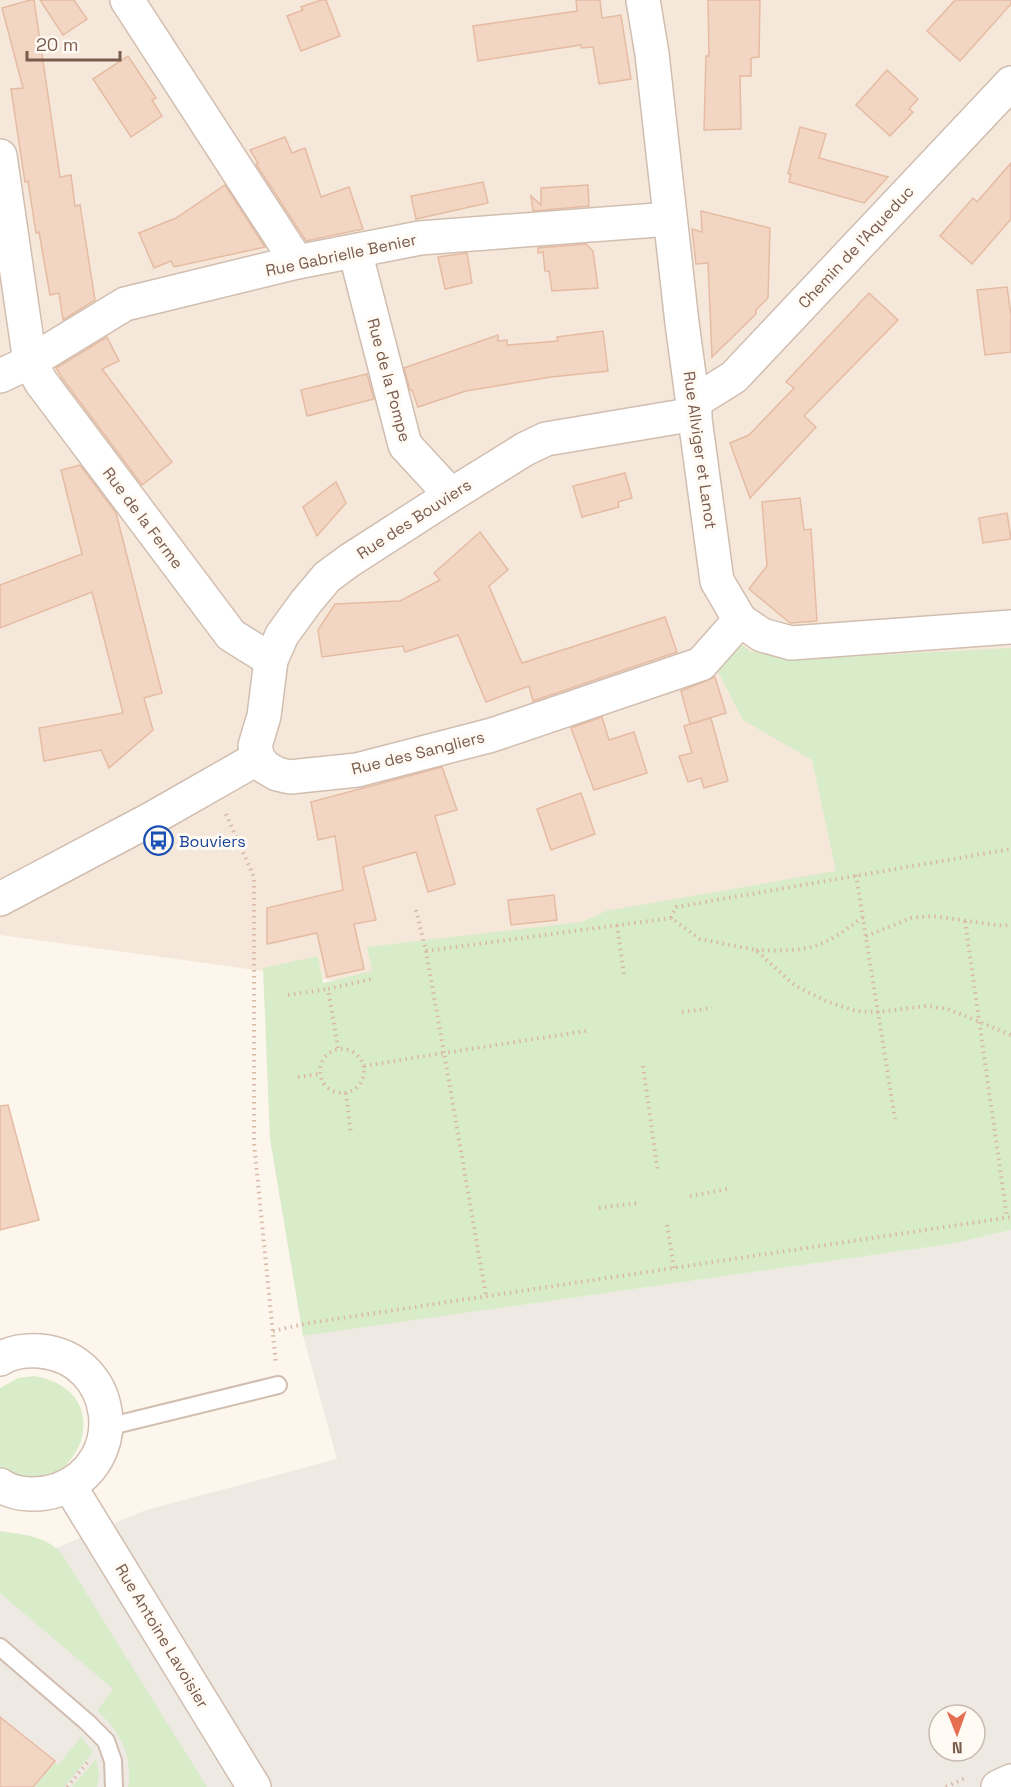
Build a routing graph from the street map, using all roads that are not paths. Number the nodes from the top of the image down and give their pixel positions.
1 (127, 0) edge
2 (643, 0) edge
3 (1011, 83) edge
4 (0, 156) edge
5 (670, 219) junction
6 (355, 251) junction
7 (297, 262) junction
8 (30, 362) junction
9 (0, 376) edge
10 (694, 408) junction
11 (451, 495) junction
12 (740, 620) junction
13 (1011, 627) edge
14 (271, 660) junction
15 (258, 758) junction
16 (0, 899) edge
17 (0, 1359) edge
18 (278, 1385) road end
19 (107, 1428) junction
20 (0, 1485) edge
21 (69, 1485) junction
22 (0, 1647) edge
23 (1011, 1781) edge
24 (114, 1787) edge
25 (254, 1787) edge
26 (998, 1787) edge

1 - 7 street
2 - 5 street, Rue Allviger et Lanot
3 - 10 street, Chemin de l'Aqueduc
4 - 8 street
5 - 6 street, Rue Gabrielle Benier
5 - 10 street, Rue Allviger et Lanot
6 - 7 street, Rue Gabrielle Benier
6 - 11 street, Rue de la Pompe
7 - 8 street, Rue Gabrielle Benier
8 - 9 street, Rue Gabrielle Benier
8 - 14 street, Rue de la Ferme
10 - 11 street, Rue des Bouviers
10 - 12 street, Rue Allviger et Lanot
11 - 14 street, Rue des Bouviers
12 - 13 street, Rue Allviger et Lanot
12 - 15 street, Rue des Sangliers
14 - 15 street, Rue des Bouviers
15 - 16 street
17 - 19 street
18 - 19 lane
19 - 21 street
20 - 21 street
21 - 25 street, Rue Antoine Lavoisier
22 - 24 lane
23 - 26 street

